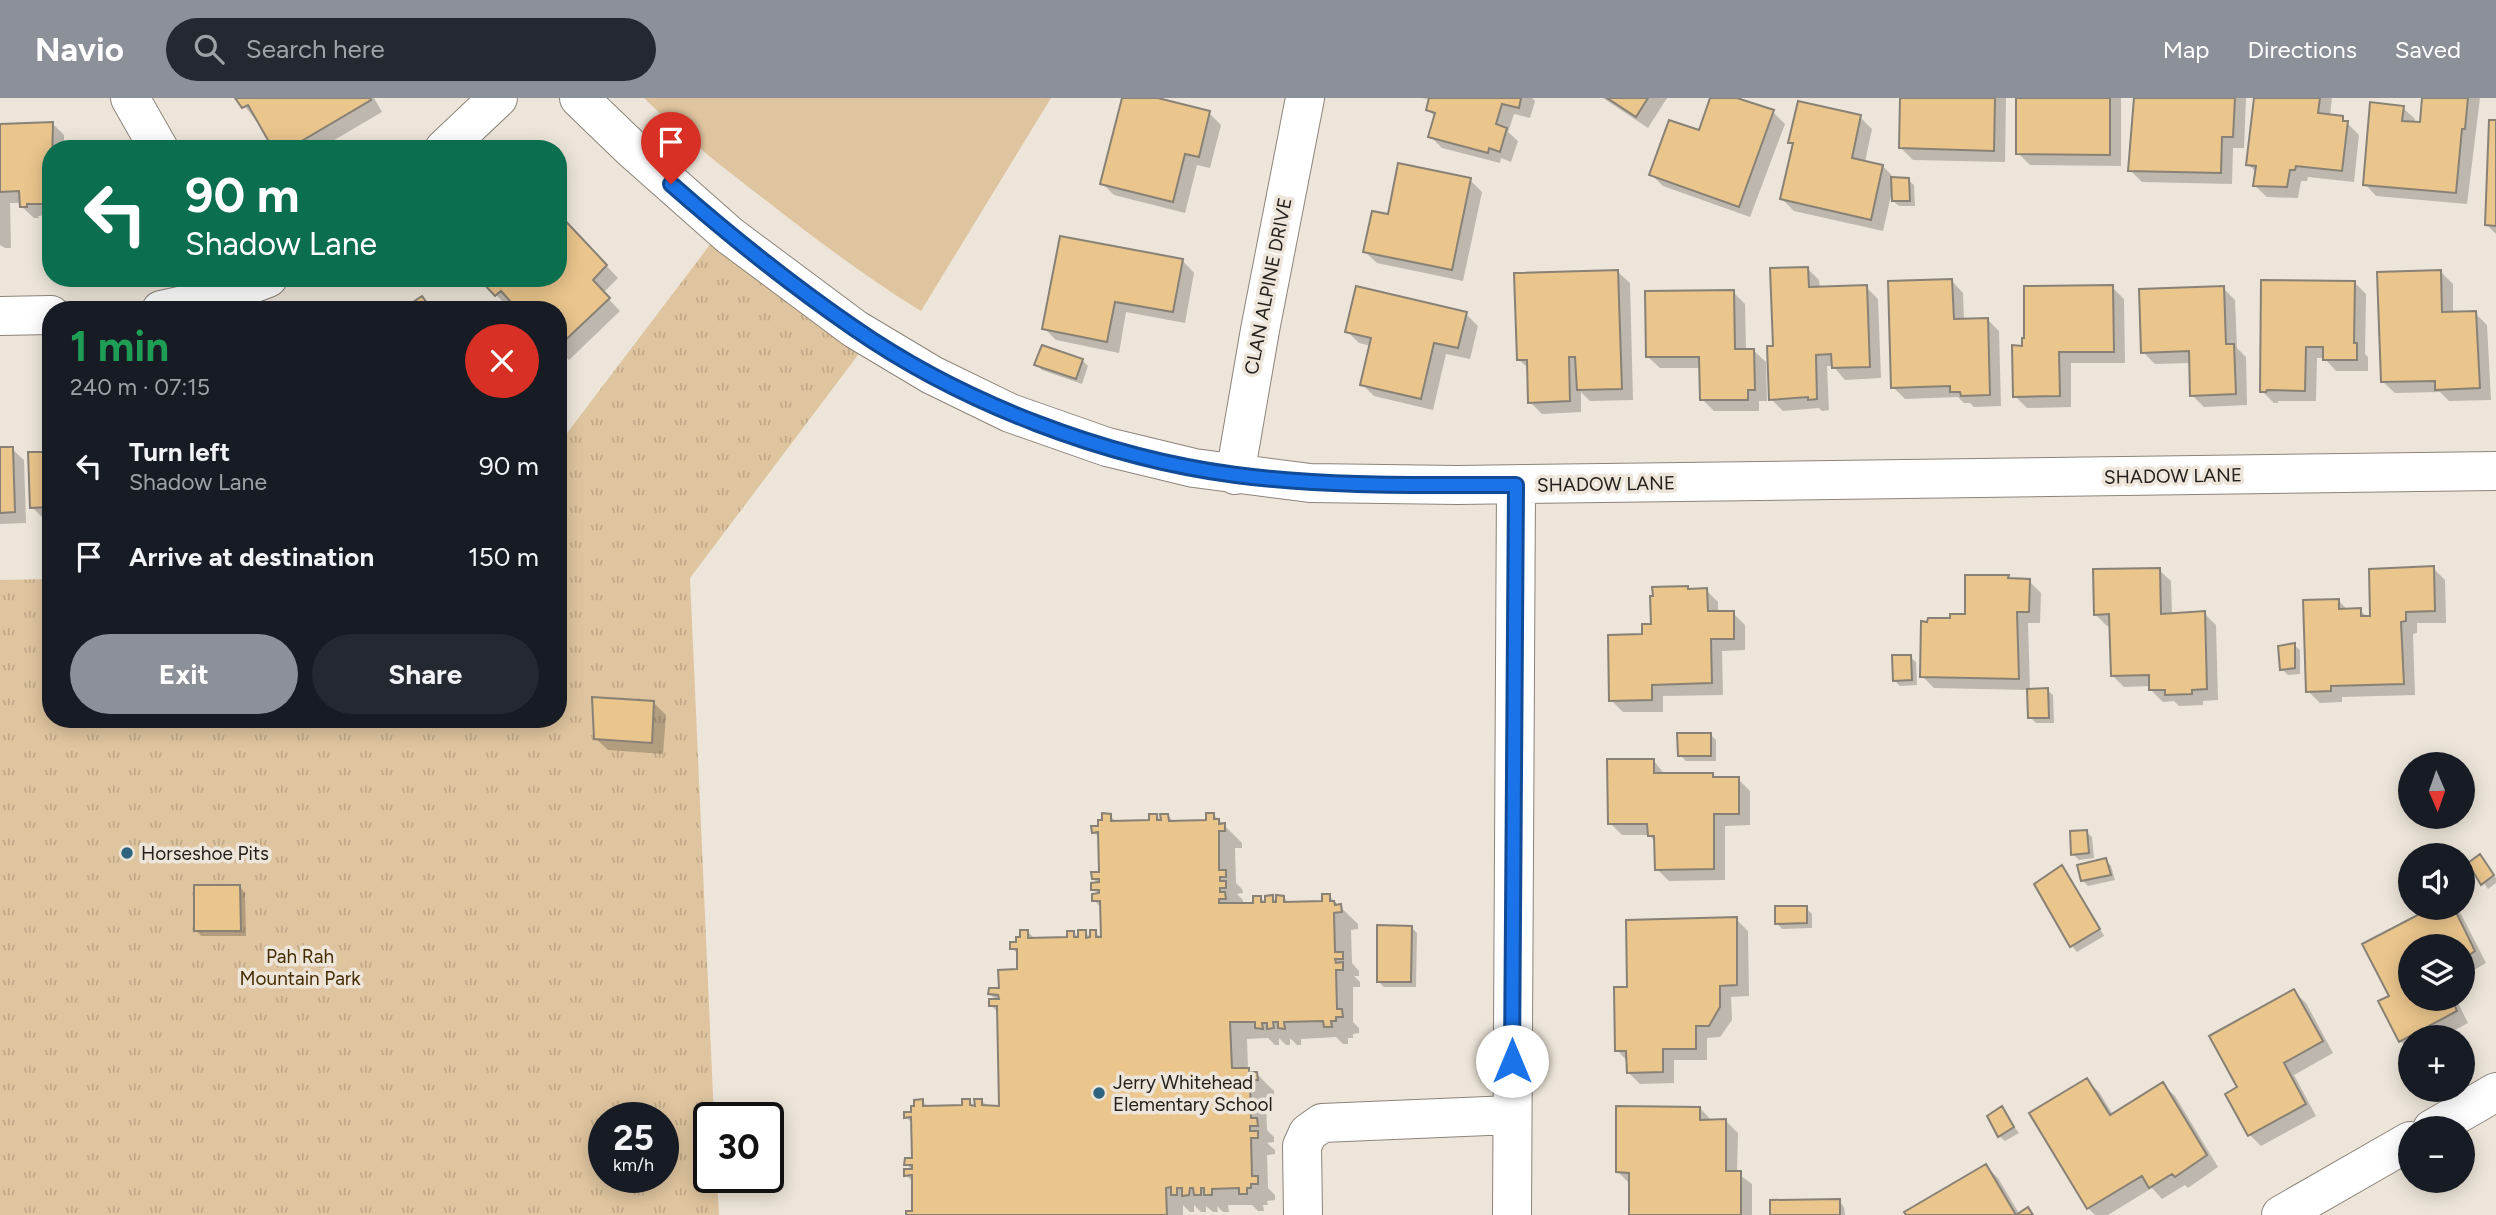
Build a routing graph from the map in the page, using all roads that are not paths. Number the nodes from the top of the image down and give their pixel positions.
1 (130, 98) edge
2 (498, 98) edge
3 (579, 98) edge
4 (1306, 98) edge
5 (154, 140) edge
6 (454, 140) edge
7 (212, 288) edge
8 (182, 301) edge
9 (42, 315) edge
10 (0, 316) edge
11 (2496, 471) edge
12 (1235, 475) junction
13 (1516, 485) junction
14 (2496, 1092) edge
15 (1511, 1115) junction
16 (2454, 1116) edge
17 (2398, 1148) edge
18 (1303, 1215) edge
19 (1512, 1215) edge
20 (2281, 1215) edge

1 - 5 street
2 - 6 street
3 - 12 street, SHADOW LANE
4 - 12 street, CLAN ALPINE DRIVE
7 - 8 street
9 - 10 street
11 - 13 street, SHADOW LANE
12 - 13 street, SHADOW LANE
13 - 15 street
14 - 16 street
15 - 18 street
15 - 19 street
17 - 20 street

